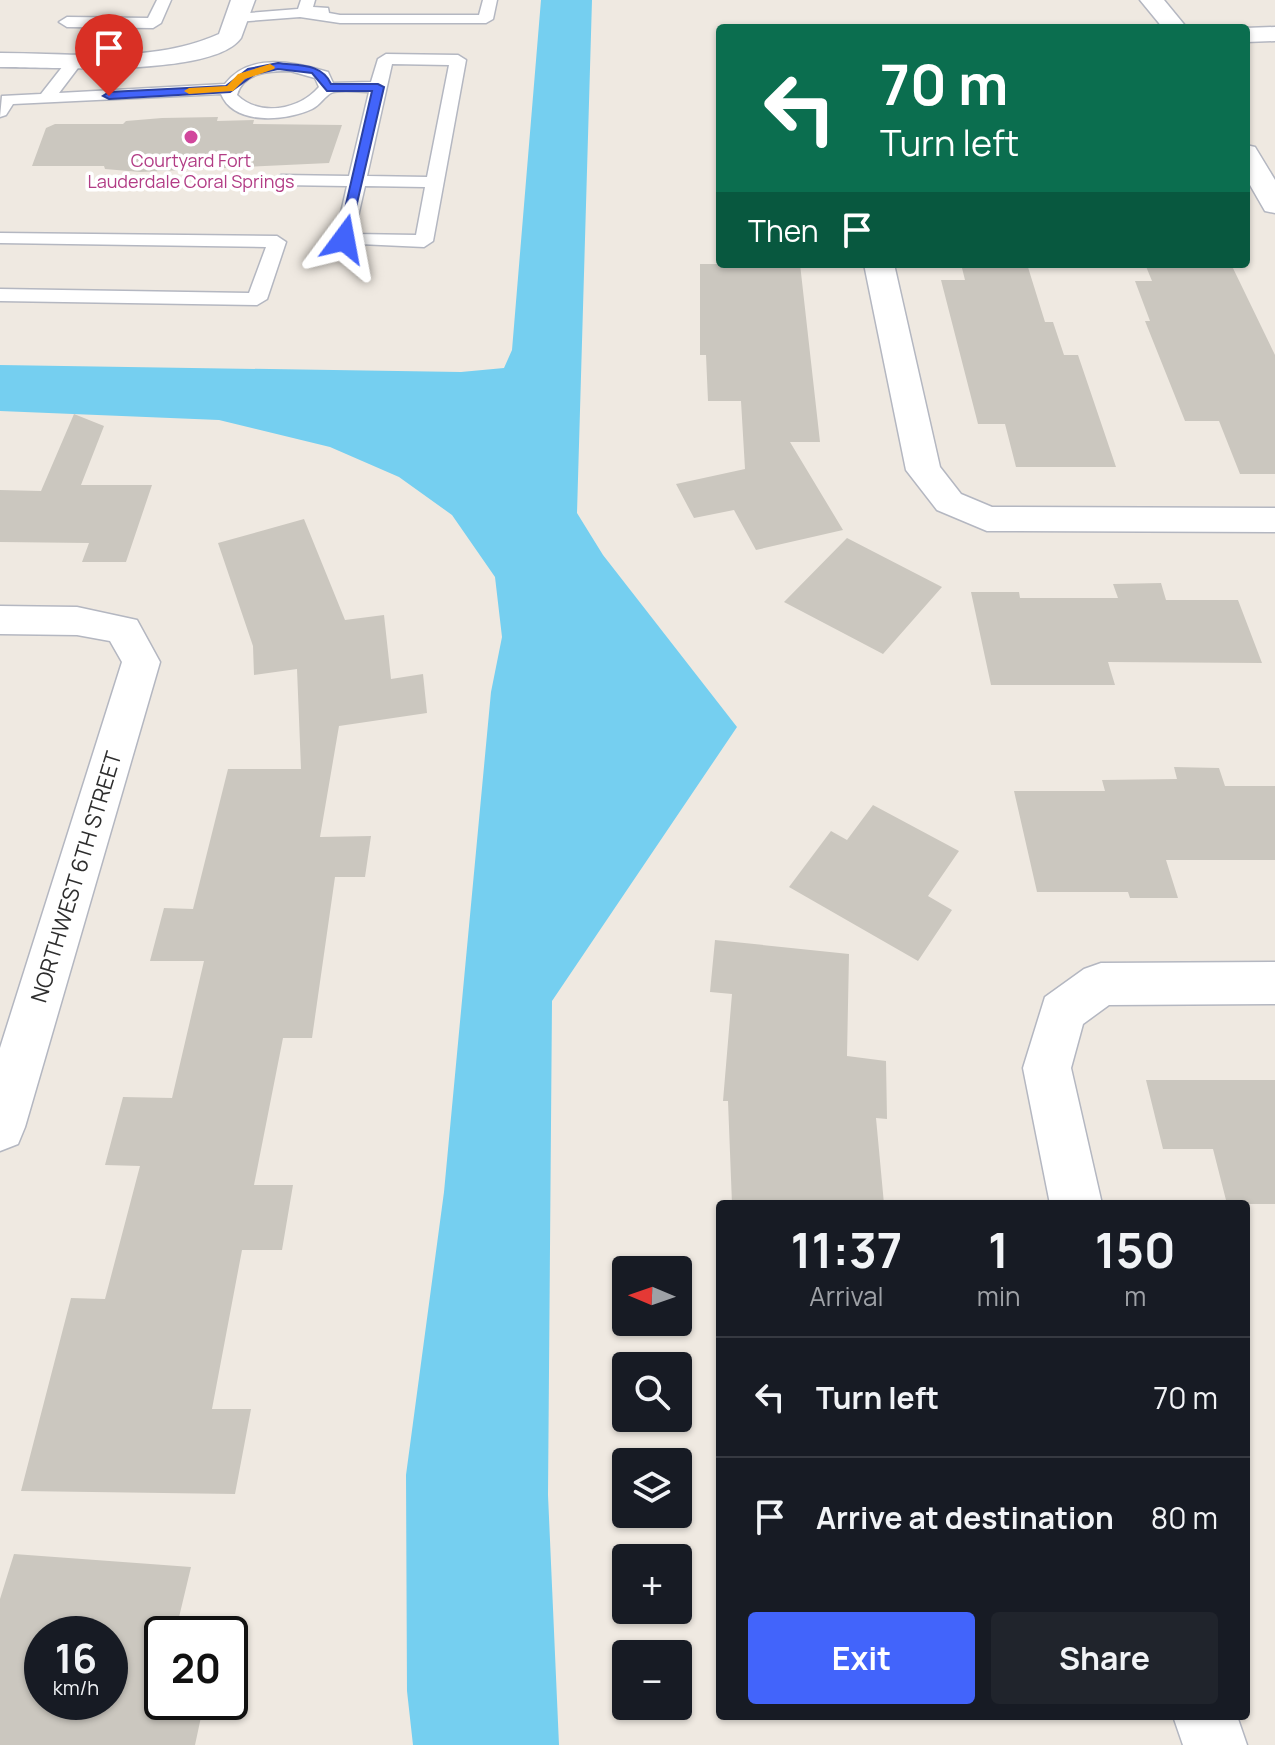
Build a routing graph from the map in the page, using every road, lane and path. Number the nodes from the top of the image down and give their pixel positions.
1 (164, 0) edge
2 (490, 0) edge
3 (1152, 0) edge
4 (347, 5) dead end
5 (306, 7) edge
6 (240, 9) edge
7 (67, 22) dead end
8 (1172, 24) edge
9 (1275, 34) edge
10 (1250, 35) edge
11 (0, 60) edge
12 (76, 60) junction
13 (378, 87) junction
14 (327, 88) junction
15 (230, 89) junction
16 (46, 99) junction
17 (0, 112) edge
18 (1250, 160) edge
19 (281, 180) dead end
20 (357, 182) junction
21 (435, 182) junction
22 (1275, 205) edge
23 (0, 238) edge
24 (880, 268) edge
25 (0, 295) edge
26 (1275, 520) edge
27 (0, 620) edge
28 (1275, 983) edge
29 (0, 1127) edge
30 (1075, 1200) edge
31 (1206, 1720) edge
32 (1215, 1745) edge

1 - 7 lane
2 - 5 lane
3 - 8 street
4 - 5 lane
5 - 6 lane
6 - 12 street
9 - 10 street
11 - 12 street
12 - 16 lane
13 - 14 lane
13 - 20 lane
13 - 21 lane
14 - 15 lane
14 - 15 lane
15 - 16 lane
16 - 17 lane
18 - 22 street
19 - 20 lane
20 - 21 lane
20 - 21 lane
23 - 25 lane
24 - 26 street
27 - 29 street, NORTHWEST 6TH STREET
28 - 30 street
31 - 32 street

